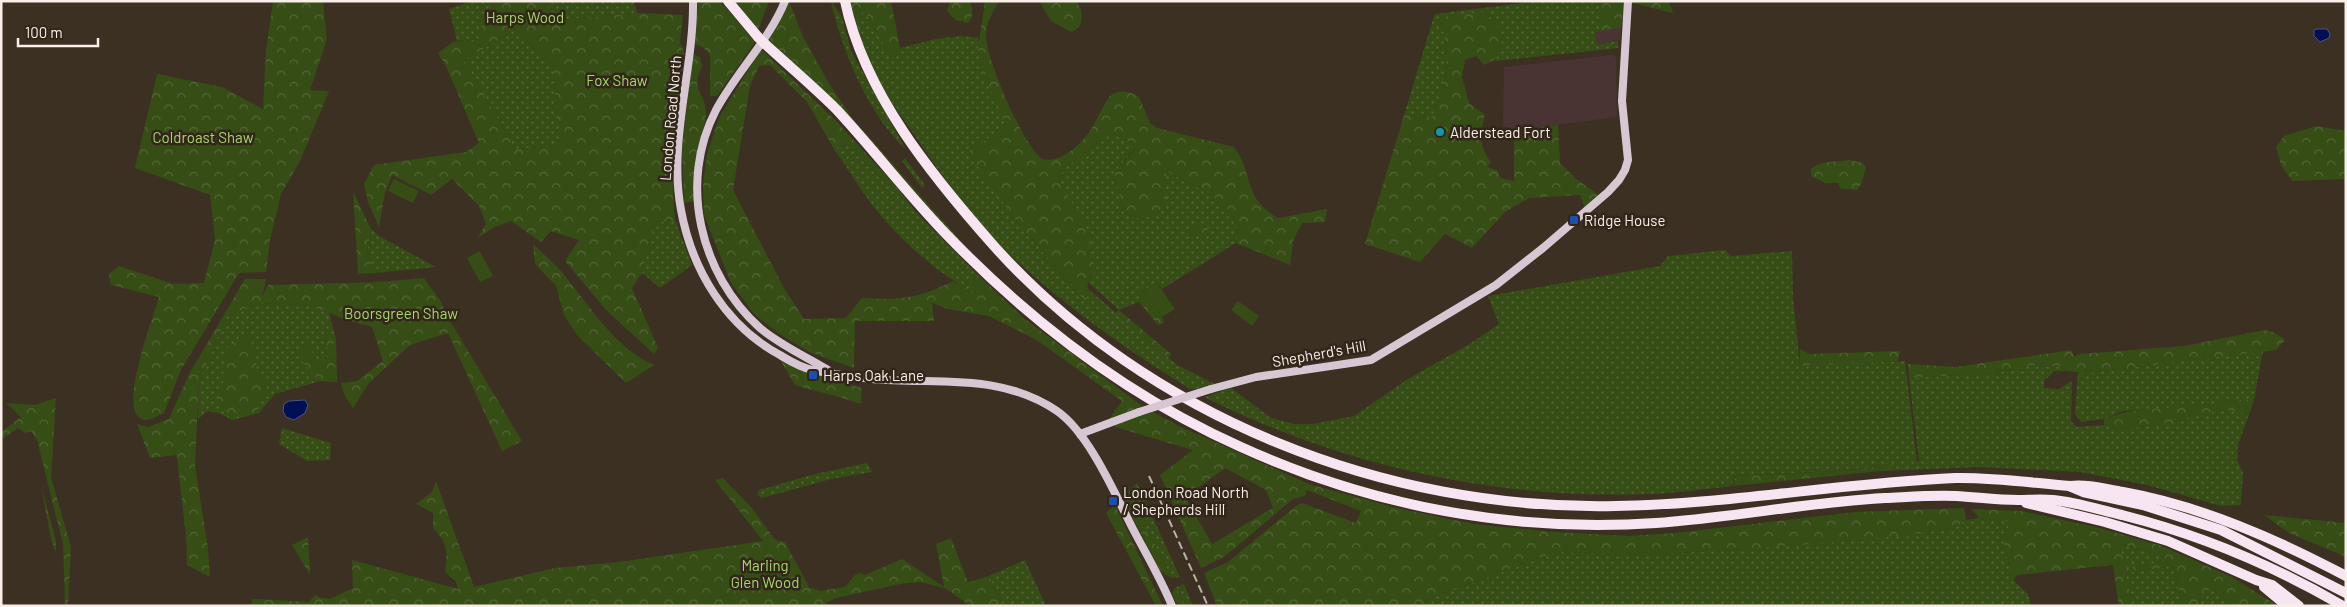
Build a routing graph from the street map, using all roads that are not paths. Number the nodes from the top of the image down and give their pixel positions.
1 (693, 1) edge
2 (728, 1) edge
3 (785, 1) edge
4 (845, 1) edge
5 (1628, 1) edge
6 (831, 372) junction
7 (1080, 434) junction
8 (2070, 486) junction
9 (2016, 500) junction
10 (2346, 576) edge
11 (2256, 580) junction
12 (2346, 593) edge
13 (1172, 606) edge
14 (2286, 606) edge
15 (2299, 606) edge
16 (2343, 606) edge

1 - 6 main road, London Road North
2 - 9 highway
3 - 6 main road, London Road North
4 - 8 highway
5 - 7 main road, Shepherd's Hill, bridge
6 - 7 main road, London Road North
7 - 13 main road, London Road North
8 - 10 highway
8 - 12 highway
9 - 11 highway
9 - 16 highway
11 - 14 highway
11 - 15 highway

